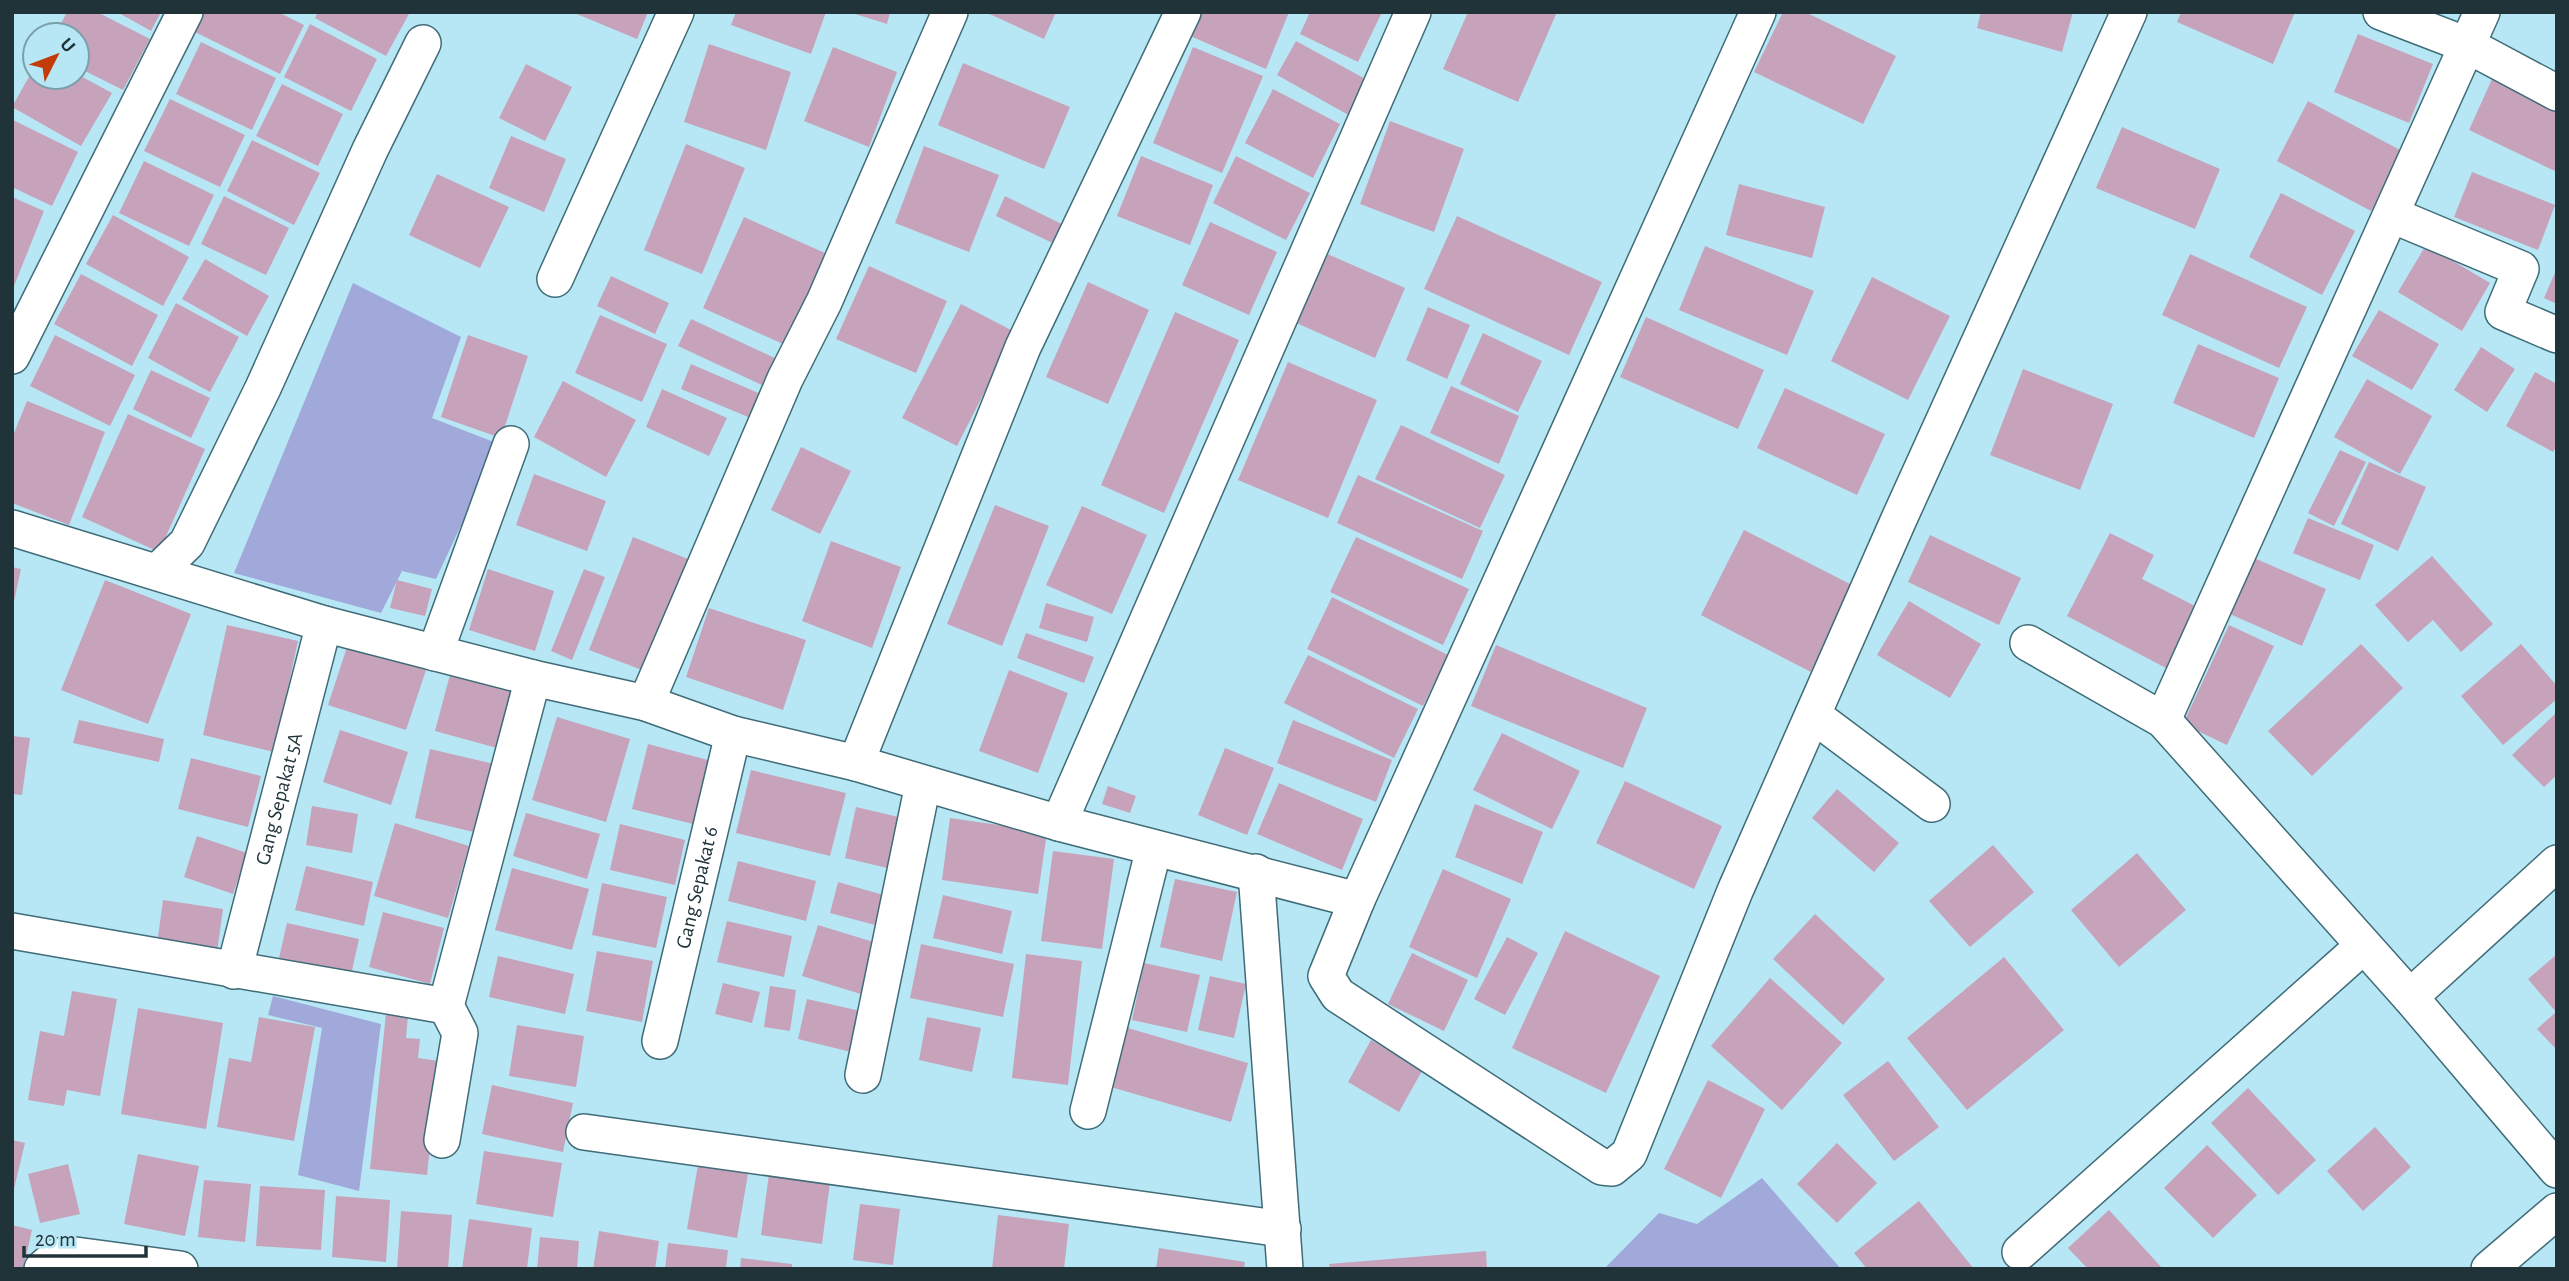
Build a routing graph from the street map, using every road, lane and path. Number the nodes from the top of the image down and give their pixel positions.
1 (185, 12) edge
2 (676, 12) edge
3 (950, 12) edge
4 (1183, 12) edge
5 (1413, 12) edge
6 (1758, 12) edge
7 (2129, 12) edge
8 (2381, 12) edge
9 (2482, 12) edge
10 (423, 43) dead end
11 (2467, 45) junction
12 (2557, 93) edge
13 (2392, 215) junction
14 (555, 279) dead end
15 (2557, 335) edge
16 (12, 356) edge
17 (512, 443) dead end
18 (12, 528) edge
19 (157, 572) junction
20 (324, 624) junction
21 (2028, 643) dead end
22 (435, 653) junction
23 (533, 678) junction
24 (646, 704) junction
25 (1813, 715) junction
26 (2163, 720) junction
27 (733, 734) junction
28 (856, 763) junction
29 (923, 784) junction
30 (1932, 804) dead end
31 (1059, 822) junction
32 (1154, 848) junction
33 (2557, 863) edge
34 (1256, 872) junction
35 (1357, 900) junction
36 (12, 932) edge
37 (2362, 947) junction
38 (234, 971) junction
39 (2410, 997) junction
40 (446, 1006) junction
41 (660, 1041) dead end
42 (863, 1075) dead end
43 (1088, 1111) dead end
44 (584, 1132) dead end
45 (442, 1140) dead end
46 (2557, 1170) edge
47 (2557, 1211) edge
48 (1283, 1229) junction
49 (2020, 1252) dead end
50 (41, 1269) edge
51 (180, 1269) edge
52 (1285, 1269) edge
53 (2489, 1269) edge

1 - 16 street
2 - 14 street
3 - 24 street
4 - 28 street
5 - 31 street
6 - 35 street
7 - 25 street
8 - 11 street
9 - 11 street
10 - 19 street
11 - 12 street
11 - 13 street
13 - 15 street
13 - 26 street
17 - 22 street
18 - 19 street
19 - 20 street
20 - 22 street
20 - 38 street, Gang Sepakat 5A
21 - 26 street
22 - 23 street
23 - 24 street
23 - 40 street
24 - 27 street
25 - 30 street
25 - 35 street
26 - 37 street
27 - 28 street
27 - 41 street, Gang Sepakat 6
28 - 29 street
29 - 31 street
29 - 42 street
31 - 32 street
32 - 34 street
32 - 43 street
33 - 39 street
34 - 35 street
34 - 48 street
36 - 38 street
37 - 39 street
37 - 49 street
38 - 40 street
39 - 46 street
40 - 45 street
44 - 48 street
47 - 53 street
48 - 52 street
50 - 51 street

